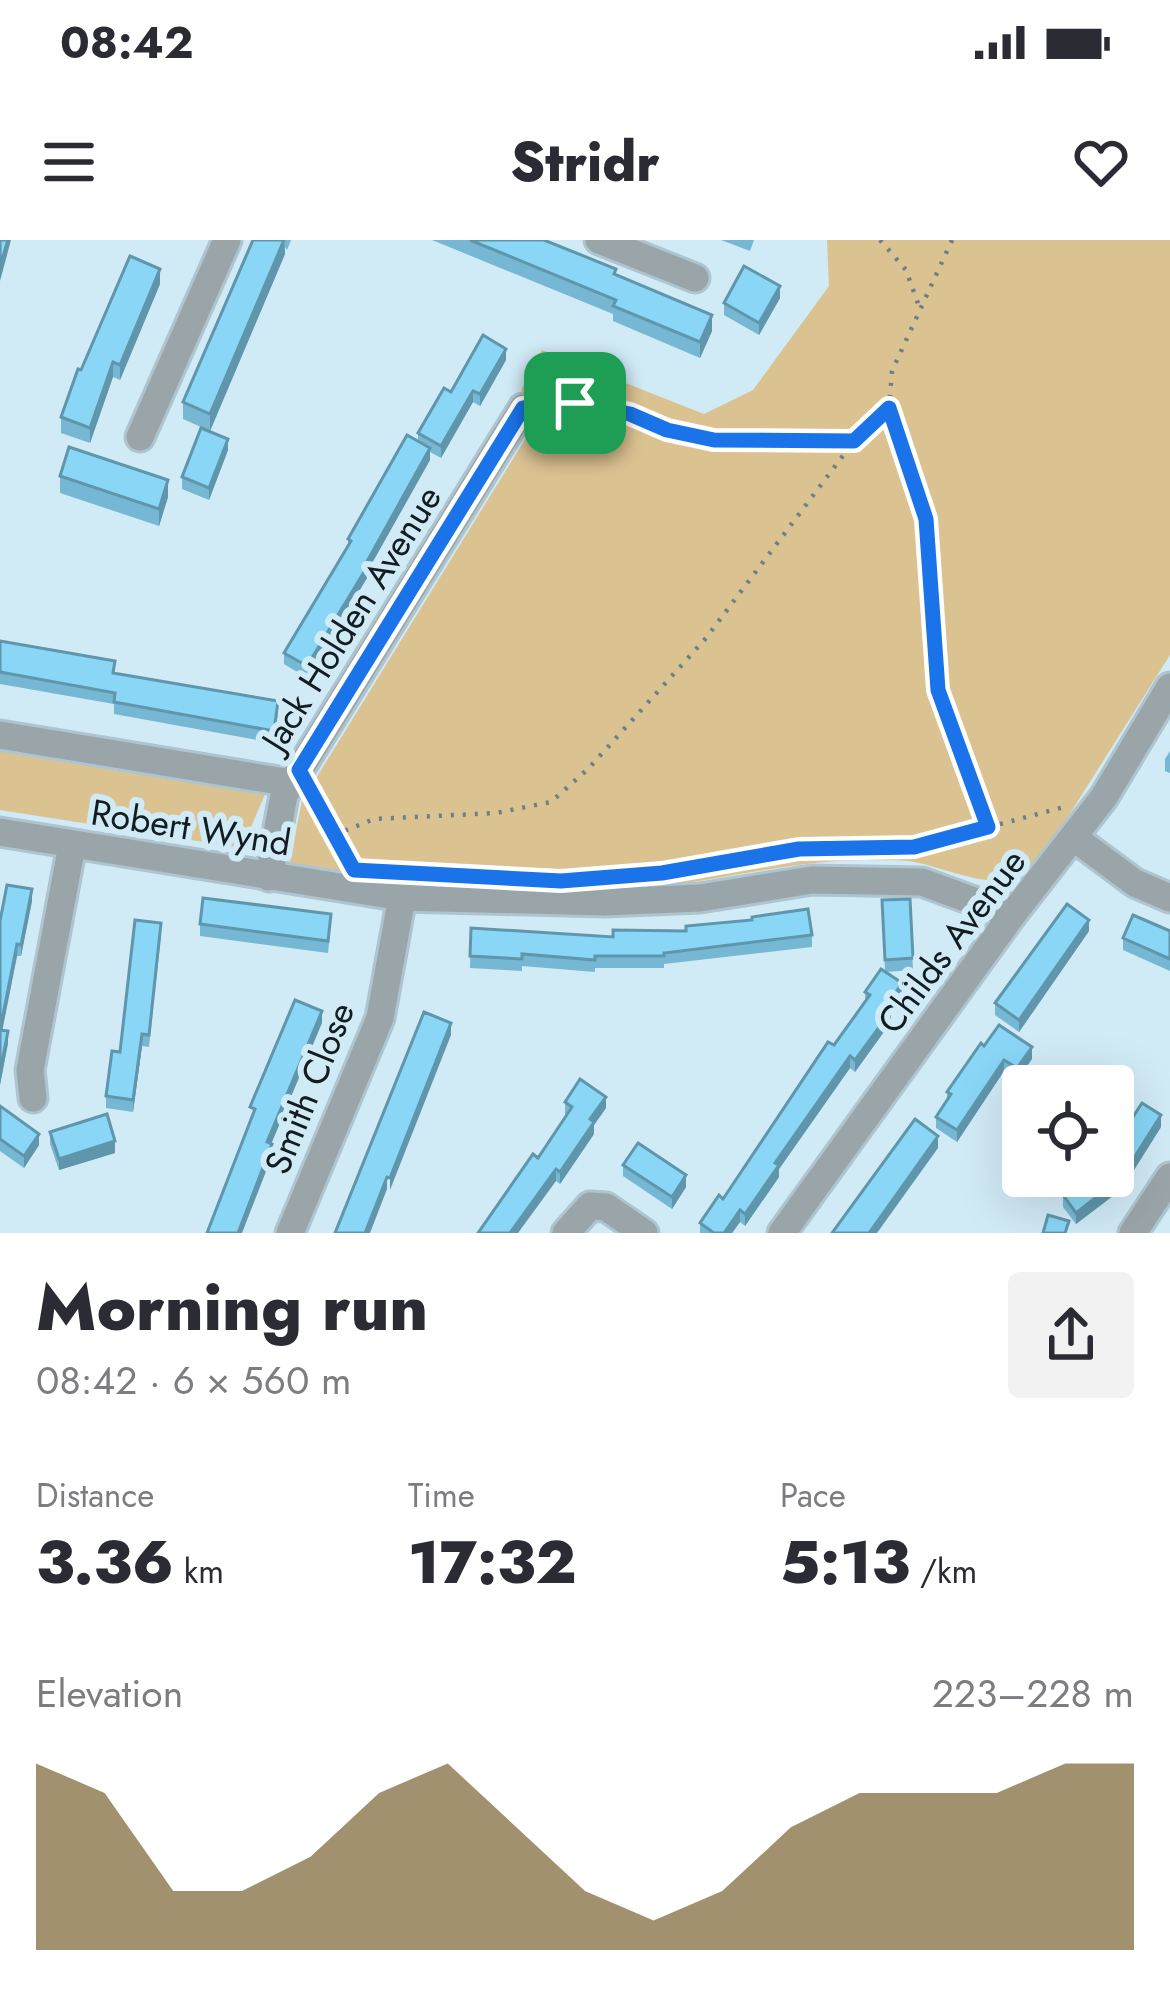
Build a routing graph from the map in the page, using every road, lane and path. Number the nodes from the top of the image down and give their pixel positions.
1 (227, 240) edge
2 (599, 240) edge
3 (880, 240) edge
4 (952, 240) edge
5 (694, 278) dead end
6 (920, 309) junction
7 (523, 408) joint
8 (889, 408) junction
9 (140, 436) dead end
10 (854, 441) junction
11 (1170, 687) edge
12 (0, 735) edge
13 (295, 777) junction
14 (1104, 796) junction
15 (988, 827) junction
16 (0, 832) edge
17 (334, 835) junction
18 (1073, 837) junction
19 (72, 845) junction
20 (354, 870) dead end
21 (662, 873) dead end
22 (269, 877) junction
23 (402, 897) junction
24 (1170, 898) edge
25 (1012, 915) junction
26 (33, 1098) dead end
27 (1170, 1177) edge
28 (290, 1233) edge
29 (566, 1233) edge
30 (644, 1233) edge
31 (782, 1233) edge
32 (1133, 1233) edge

1 - 9 street
2 - 5 street
3 - 6 path
4 - 6 path
6 - 8 path
7 - 10 path
7 - 13 street, Jack Holden Avenue
8 - 10 path
8 - 15 path
10 - 17 path
11 - 14 street, Childs Avenue
12 - 13 street
13 - 17 path
13 - 22 street, Jack Holden Avenue
14 - 15 path
14 - 18 street, Childs Avenue
15 - 21 path
16 - 19 street, Robert Wynd
17 - 20 path
18 - 24 street
18 - 25 street, Childs Avenue
19 - 22 street, Robert Wynd
19 - 26 street
22 - 23 street, Robert Wynd
23 - 25 street, Robert Wynd
23 - 28 street, Smith Close
25 - 31 street, Childs Avenue
27 - 32 street
29 - 30 street

